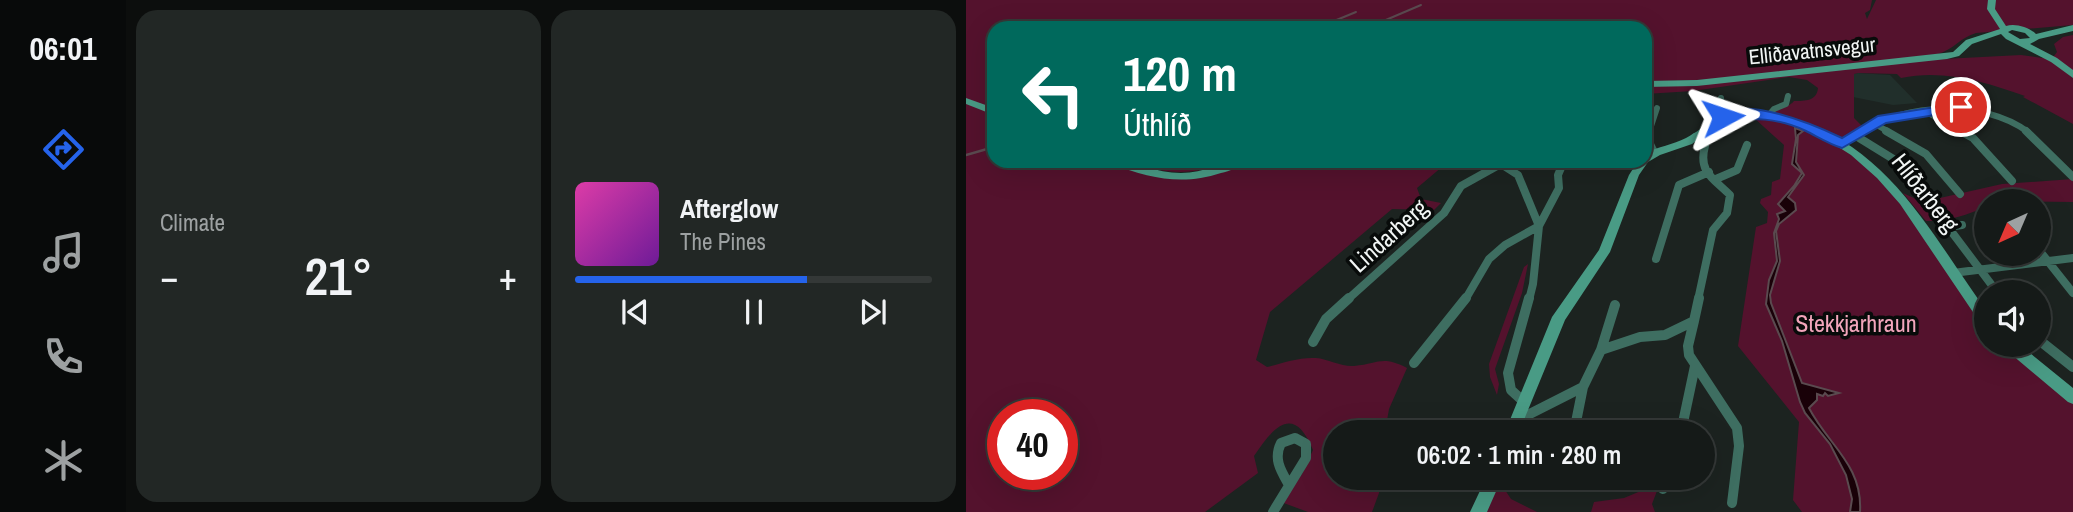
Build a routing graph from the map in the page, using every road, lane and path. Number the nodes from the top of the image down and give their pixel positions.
1 (1992, 0) edge
2 (1993, 13) junction
3 (2021, 28) junction
4 (2073, 28) edge
5 (2003, 30) junction
6 (2057, 31) junction
7 (2035, 38) junction
8 (1979, 40) junction
9 (2018, 41) junction
10 (2054, 60) junction
11 (2073, 75) edge
12 (1652, 85) edge
13 (1788, 96) dead end
14 (1721, 98) dead end
15 (966, 101) edge
16 (1657, 108) dead end
17 (987, 109) edge
18 (1925, 111) junction
19 (1769, 115) junction
20 (1723, 117) junction
21 (1652, 123) edge
22 (1875, 124) junction
23 (1856, 136) junction
24 (1695, 137) junction
25 (1842, 144) junction
26 (1747, 145) dead end
27 (1652, 155) edge
28 (1133, 168) edge
29 (1225, 168) edge
30 (1488, 168) edge
31 (1511, 168) edge
32 (1561, 168) edge
33 (1639, 168) edge
34 (1712, 176) junction
35 (2073, 177) edge
36 (2012, 181) dead end
37 (1960, 194) dead end
38 (1928, 198) dead end
39 (1962, 225) dead end
40 (1539, 226) junction
41 (2073, 258) edge
42 (1656, 259) dead end
43 (2051, 260) edge
44 (2051, 265) edge
45 (2011, 266) edge
46 (1981, 271) junction
47 (1953, 273) junction
48 (1988, 280) edge
49 (2073, 293) edge
50 (1974, 303) edge
51 (1615, 305) dead end
52 (1694, 321) junction
53 (1313, 342) dead end
54 (1601, 350) junction
55 (2051, 350) edge
56 (2025, 357) edge
57 (1414, 363) dead end
58 (1695, 366) junction
59 (2073, 367) edge
60 (1583, 387) junction
61 (2073, 397) edge
62 (1523, 401) junction
63 (1516, 420) edge
64 (1526, 420) edge
65 (1576, 420) edge
66 (1684, 420) edge
67 (1289, 485) dead end
68 (1488, 490) edge
69 (1732, 503) dead end
70 (1273, 512) edge
71 (1478, 512) edge

1 - 2 main road
2 - 3 main road
2 - 5 main road
3 - 5 main road, Elliðavatnsvegur
3 - 6 main road, Elliðavatnsvegur
3 - 7 main road
4 - 6 main road
5 - 8 main road, Elliðavatnsvegur
5 - 9 main road
6 - 7 main road
7 - 9 main road
7 - 10 main road
8 - 9 main road, Elliðavatnsvegur
8 - 12 main road, Elliðavatnsvegur
9 - 10 main road
10 - 11 main road
13 - 19 street
14 - 20 street
15 - 17 main road
16 - 21 street
18 - 22 street
18 - 35 street
18 - 36 street
19 - 20 main road, Hlíðarberg
19 - 25 main road, Hlíðarberg
20 - 24 main road
22 - 23 street
22 - 37 street
23 - 25 street
23 - 38 street
24 - 27 main road
24 - 34 street
25 - 47 main road, Hlíðarberg
26 - 34 street
28 - 29 main road
30 - 53 street, Lindarberg
31 - 40 street, Lindarberg
32 - 40 street, Lindarberg
33 - 62 main road
34 - 42 street
34 - 52 street
39 - 46 street
40 - 57 street
40 - 62 street, Lindarberg
41 - 43 street
44 - 49 street
45 - 46 street
46 - 47 street
46 - 48 street
47 - 50 main road, Hlíðarberg
51 - 54 street
52 - 54 street
52 - 58 street
54 - 60 street
55 - 59 street
56 - 61 main road
58 - 66 street
58 - 69 street
60 - 64 street
60 - 65 street
62 - 63 main road
67 - 70 street
68 - 71 main road

